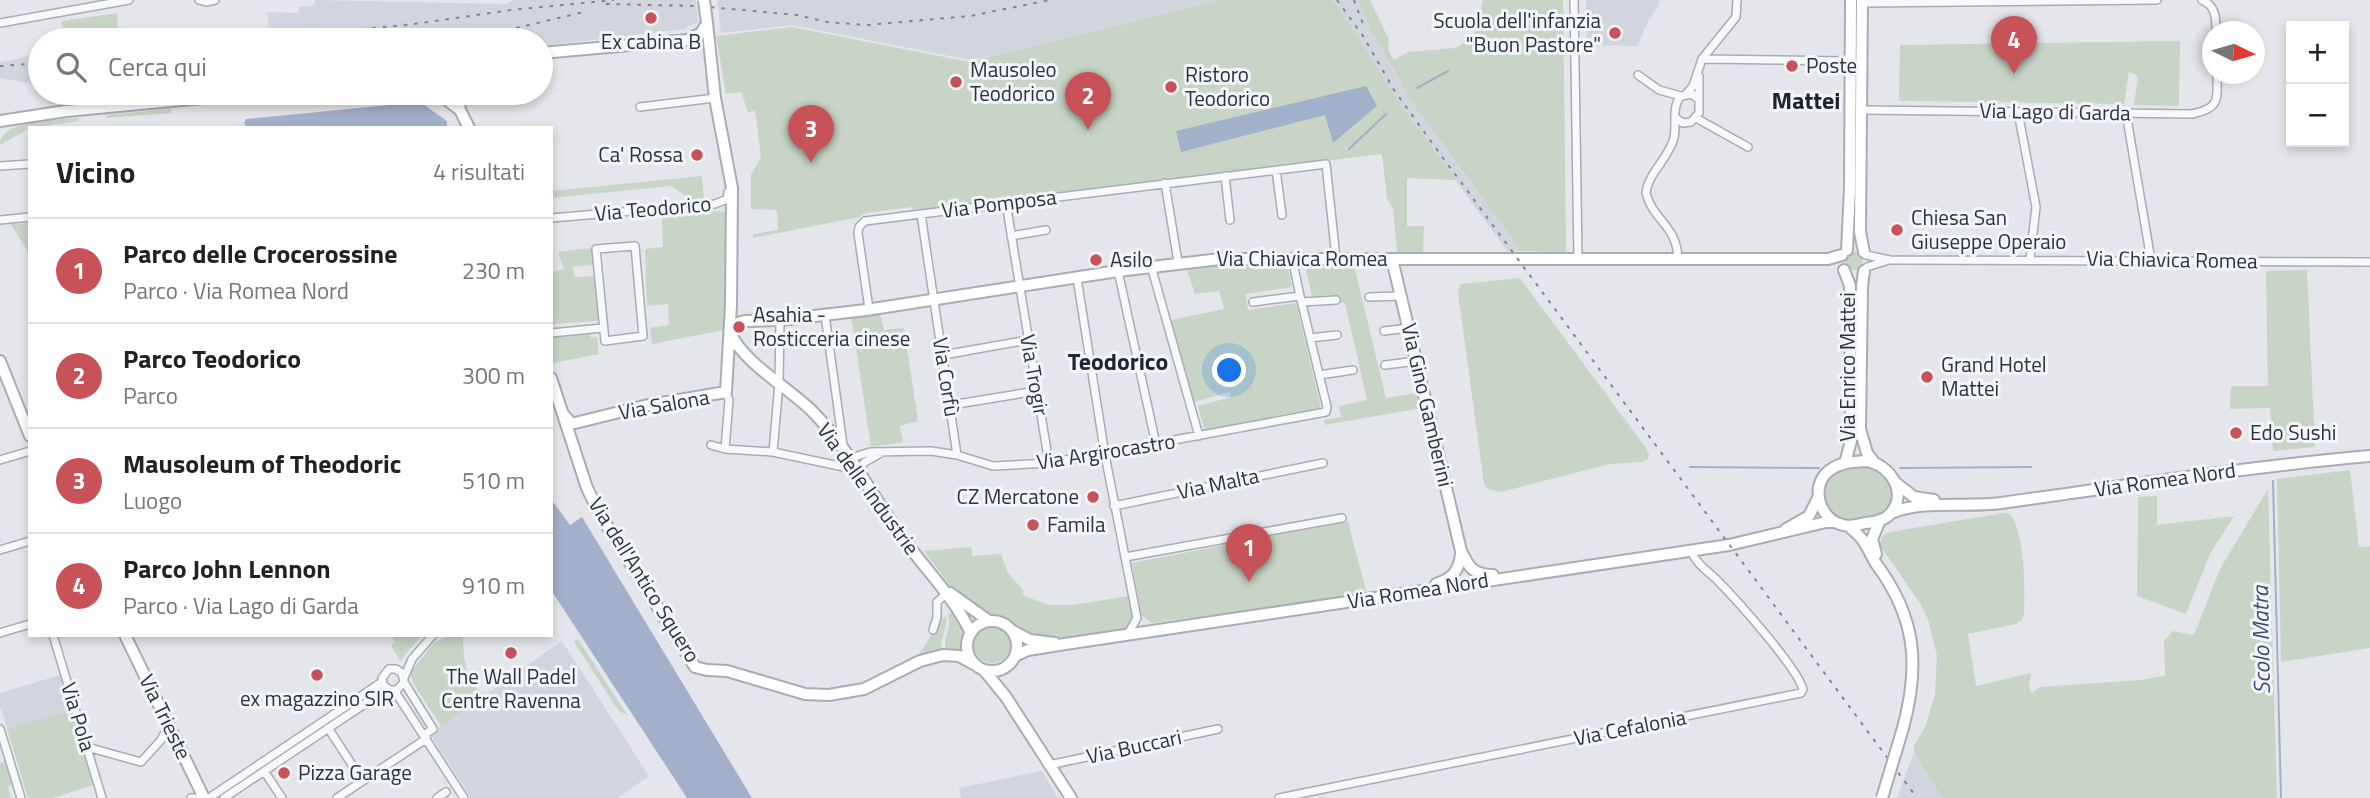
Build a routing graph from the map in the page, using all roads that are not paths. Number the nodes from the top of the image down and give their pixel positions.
1 (130, 0) edge
2 (199, 0) edge
3 (215, 0) edge
4 (704, 0) edge
5 (1574, 0) edge
6 (1737, 0) edge
7 (2157, 0) edge
8 (2202, 0) edge
9 (118, 1) edge
10 (1858, 1) edge
11 (2215, 21) edge
12 (0, 23) edge
13 (707, 23) junction
14 (688, 40) junction
15 (553, 52) edge
16 (709, 52) junction
17 (1702, 59) junction
18 (1849, 62) junction
19 (1699, 71) junction
20 (1638, 75) dead end
21 (2217, 84) edge
22 (1684, 94) junction
23 (715, 98) junction
24 (1699, 100) junction
25 (140, 105) edge
26 (454, 105) edge
27 (459, 105) edge
28 (640, 107) dead end
29 (460, 110) junction
30 (1861, 110) junction
31 (2018, 112) junction
32 (2126, 113) junction
33 (25, 117) junction
34 (1696, 118) junction
35 (4, 119) edge
36 (1677, 119) junction
37 (468, 126) edge
38 (0, 128) edge
39 (1748, 147) dead end
40 (28, 164) edge
41 (0, 166) edge
42 (1276, 170) junction
43 (729, 173) junction
44 (1225, 176) junction
45 (1165, 183) junction
46 (1006, 203) junction
47 (920, 214) junction
48 (1282, 215) dead end
49 (28, 217) edge
50 (553, 218) edge
51 (0, 220) edge
52 (1230, 220) dead end
53 (1046, 230) dead end
54 (1011, 236) junction
55 (1844, 252) junction
56 (1865, 254) junction
57 (1292, 258) junction
58 (1336, 258) junction
59 (1392, 259) junction
60 (1578, 259) junction
61 (1828, 259) junction
62 (2029, 259) junction
63 (1678, 260) junction
64 (1890, 260) junction
65 (2151, 260) junction
66 (1178, 262) junction
67 (2370, 262) edge
68 (1151, 267) junction
69 (1843, 269) junction
70 (1865, 269) junction
71 (1118, 271) junction
72 (1077, 278) junction
73 (1019, 287) junction
74 (1401, 296) junction
75 (1369, 297) dead end
76 (1301, 299) junction
77 (934, 300) junction
78 (1336, 300) dead end
79 (1253, 302) dead end
80 (731, 304) junction
81 (869, 309) junction
82 (825, 315) junction
83 (780, 320) junction
84 (744, 321) junction
85 (603, 328) junction
86 (1409, 328) junction
87 (1384, 331) dead end
88 (730, 332) junction
89 (553, 333) edge
90 (1337, 335) dead end
91 (1310, 338) junction
92 (1028, 340) junction
93 (943, 355) junction
94 (0, 361) edge
95 (1417, 361) junction
96 (1385, 365) dead end
97 (758, 366) junction
98 (1353, 370) dead end
99 (728, 372) junction
100 (1319, 374) junction
101 (779, 383) junction
102 (553, 384) edge
103 (1037, 391) junction
104 (726, 392) junction
105 (951, 405) junction
106 (562, 411) junction
107 (28, 431) edge
108 (1199, 436) junction
109 (1156, 444) junction
110 (710, 445) dead end
111 (843, 445) junction
112 (725, 449) junction
113 (885, 451) junction
114 (28, 452) edge
115 (773, 452) junction
116 (957, 455) junction
117 (1105, 455) junction
118 (2370, 456) edge
119 (851, 458) junction
120 (0, 460) edge
121 (1874, 462) junction
122 (1049, 463) junction
123 (1323, 463) dead end
124 (1845, 463) junction
125 (858, 470) junction
126 (1895, 482) junction
127 (1818, 495) junction
128 (1961, 505) junction
129 (1114, 506) junction
130 (1891, 513) junction
131 (1342, 518) dead end
132 (1880, 520) junction
133 (1835, 522) junction
134 (1849, 526) junction
135 (1770, 537) junction
136 (28, 542) edge
137 (0, 550) edge
138 (1691, 551) junction
139 (1125, 557) junction
140 (1464, 566) junction
141 (1882, 570) junction
142 (1516, 575) junction
143 (1464, 584) junction
144 (1426, 590) junction
145 (949, 594) junction
146 (1137, 618) junction
147 (989, 621) junction
148 (28, 625) edge
149 (1168, 628) junction
150 (933, 631) dead end
151 (1013, 631) junction
152 (971, 632) junction
153 (0, 633) edge
154 (1128, 634) junction
155 (54, 637) edge
156 (125, 637) edge
157 (431, 637) edge
158 (1065, 644) junction
159 (1015, 656) junction
160 (412, 659) junction
161 (912, 660) dead end
162 (1007, 666) junction
163 (979, 667) junction
164 (396, 669) junction
165 (903, 669) junction
166 (404, 681) junction
167 (382, 682) junction
168 (392, 690) junction
169 (1006, 697) junction
170 (169, 725) junction
171 (328, 728) junction
172 (0, 729) edge
173 (1218, 729) dead end
174 (426, 738) junction
175 (88, 747) junction
176 (1049, 765) junction
177 (264, 771) junction
178 (362, 780) junction
179 (446, 792) dead end
180 (21, 798) edge
181 (102, 798) edge
182 (191, 798) edge
183 (204, 798) edge
184 (224, 798) edge
185 (282, 798) edge
186 (337, 798) edge
187 (437, 798) edge
188 (464, 798) edge
189 (1071, 798) edge
190 (1279, 798) edge
191 (1882, 798) edge

1 - 9 street
2 - 3 street
4 - 13 street, bridge
5 - 60 street
6 - 17 street
7 - 10 street
8 - 11 street
9 - 12 street
10 - 18 street
10 - 30 street
13 - 14 street
13 - 16 street
14 - 15 street
14 - 16 street
16 - 23 street
17 - 18 street
17 - 19 street
18 - 55 street
19 - 22 street
19 - 24 street
20 - 22 street
21 - 32 street, Via Lago di Garda
22 - 24 street
22 - 36 street
23 - 28 street
23 - 43 street
24 - 34 street
25 - 33 street
26 - 29 street
27 - 29 street
29 - 37 street
30 - 31 street, Via Lago di Garda
30 - 56 street
31 - 32 street, Via Lago di Garda
31 - 62 street
32 - 65 street
33 - 35 street
33 - 38 street
34 - 36 street
34 - 39 street
36 - 63 street
40 - 41 street
42 - 44 street, Via Pomposa
42 - 48 street
42 - 58 street, Via Pomposa
43 - 50 street, Via Teodorico
43 - 80 street
44 - 45 street, Via Pomposa
44 - 52 street
45 - 46 street, Via Pomposa
45 - 66 street
46 - 47 street, Via Pomposa
46 - 54 street, Via Trogir
47 - 77 street, Via Corfù
47 - 81 street, Via Pomposa
49 - 51 street
53 - 54 street
54 - 73 street, Via Trogir
55 - 56 street
55 - 61 street, Via Chiavica Romea
55 - 69 street
56 - 64 street, Via Chiavica Romea
56 - 70 street
57 - 58 street, Via Chiavica Romea
57 - 66 street, Via Chiavica Romea
57 - 76 street
58 - 59 street, Via Chiavica Romea
59 - 60 street, Via Chiavica Romea
59 - 74 street, Via Gino Gamberini
60 - 63 street, Via Chiavica Romea
61 - 63 street, Via Chiavica Romea
61 - 69 street
62 - 64 street, Via Chiavica Romea
62 - 65 street, Via Chiavica Romea
64 - 70 street, Via Chiavica Romea
65 - 67 street, Via Chiavica Romea
66 - 68 street, Via Chiavica Romea
68 - 71 street, Via Chiavica Romea
68 - 108 street
69 - 70 street
69 - 124 street, Via Enrico Mattei
70 - 121 street, Via Enrico Mattei
71 - 72 street, Via Chiavica Romea
71 - 109 street
72 - 73 street, Via Chiavica Romea
72 - 117 street
73 - 77 street, Via Chiavica Romea
73 - 92 street, Via Trogir
74 - 75 street
74 - 86 street, Via Gino Gamberini
76 - 78 street
76 - 79 street
76 - 91 street
77 - 81 street, Via Chiavica Romea
77 - 93 street, Via Corfù
80 - 84 street
80 - 88 street, Via Salona
81 - 82 street, Via Chiavica Romea
82 - 83 street, Via Chiavica Romea
82 - 111 street
83 - 84 street, Via Chiavica Romea
83 - 101 street
84 - 88 street
85 - 85 street
85 - 89 street
86 - 87 street
86 - 95 street, Via Gino Gamberini
88 - 97 street, Via delle Industrie
88 - 99 street, Via Salona
90 - 91 street
91 - 100 street
92 - 93 street
92 - 103 street, Via Trogir
93 - 105 street, Via Corfù
94 - 107 street
95 - 96 street
95 - 140 street, Via Gino Gamberini
97 - 99 street
97 - 101 street, Via delle Industrie
98 - 100 street
99 - 104 street, Via Salona
100 - 108 street, Via Argirocastro
101 - 111 street, Via delle Industrie
101 - 115 street
102 - 106 street, Via dell'Antico Squero
103 - 105 street
103 - 122 street, Via Trogir
104 - 106 street, Via Salona
104 - 112 street
105 - 116 street, Via Corfù
106 - 165 street, Via dell'Antico Squero
108 - 109 street, Via Argirocastro
109 - 117 street, Via Argirocastro
110 - 112 street
111 - 119 street, Via delle Industrie
112 - 115 street
113 - 116 street, Via Argirocastro
113 - 119 street, Via Argirocastro
113 - 125 street
114 - 120 street
115 - 125 street
116 - 122 street, Via Argirocastro
117 - 122 street, Via Argirocastro
117 - 129 street
118 - 128 street, Via Romea Nord
119 - 125 street, Via delle Industrie
121 - 124 street
121 - 126 street
123 - 129 street, Via Malta
124 - 127 street
125 - 145 street, Via delle Industrie
126 - 128 street, Via Romea Nord
126 - 130 street
127 - 133 street
127 - 135 street, Via Romea Nord
128 - 130 street, Via Romea Nord
129 - 139 street
130 - 132 street
131 - 139 street
132 - 134 street
132 - 141 street
133 - 134 street
133 - 135 street, Via Romea Nord
134 - 141 street
135 - 138 street, Via Romea Nord
136 - 137 street
138 - 142 street, Via Romea Nord
138 - 190 street, Via Cefalonia
139 - 146 street
140 - 142 street
140 - 143 street, Via Gino Gamberini
140 - 144 street
141 - 191 street, bridge
142 - 143 street, Via Romea Nord
143 - 144 street, Via Romea Nord
144 - 149 street, Via Romea Nord
145 - 147 street, Via delle Industrie
145 - 150 street
145 - 152 street, Via delle Industrie
146 - 149 street
146 - 154 street
147 - 151 street
147 - 152 street
148 - 153 street
149 - 154 street, Via Romea Nord
151 - 158 street, Via Romea Nord
151 - 159 street
152 - 163 street
154 - 158 street, Via Romea Nord
155 - 175 street, Via Pola
156 - 170 street, Via Trieste
157 - 160 street
158 - 159 street, Via Romea Nord
159 - 162 street
160 - 164 street
160 - 166 street
161 - 165 street
162 - 163 street
162 - 169 street
163 - 165 street, Via dell'Antico Squero
163 - 169 street
164 - 166 street
164 - 167 street
166 - 168 street
166 - 174 street
167 - 168 street
167 - 183 street
168 - 171 street
168 - 174 street
169 - 176 street
170 - 175 street
170 - 183 street, Via Trieste
171 - 177 street
171 - 178 street
172 - 180 street
173 - 176 street, Via Buccari
174 - 178 street
174 - 188 street
175 - 181 street, Via Pola
176 - 189 street
177 - 184 street
177 - 185 street
178 - 186 street
179 - 187 street
182 - 183 street

